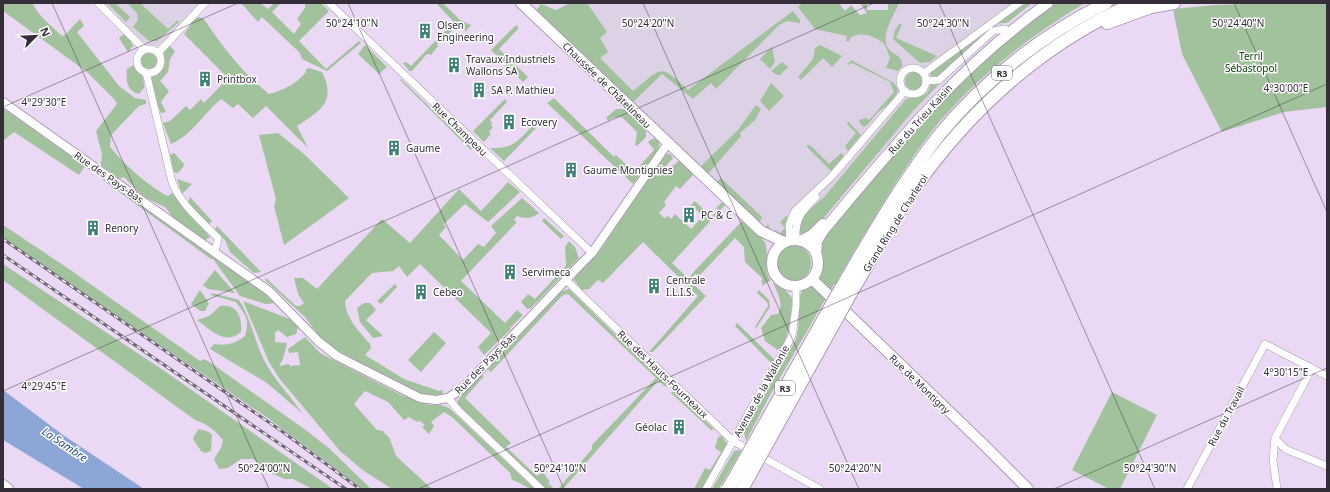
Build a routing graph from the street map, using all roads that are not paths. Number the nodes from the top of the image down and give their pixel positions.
1 (98, 3) edge
2 (205, 3) edge
3 (329, 3) edge
4 (521, 3) edge
5 (1039, 3) edge
6 (1048, 3) edge
7 (1106, 3) edge
8 (1134, 3) edge
9 (1154, 3) edge
10 (1174, 3) edge
11 (1019, 4) edge
12 (1108, 23) junction
13 (1092, 24) junction
14 (1005, 29) junction
15 (144, 49) junction
16 (158, 53) junction
17 (146, 72) junction
18 (924, 73) junction
19 (926, 81) junction
20 (905, 91) junction
21 (3, 102) edge
22 (668, 143) junction
23 (761, 231) junction
24 (793, 241) junction
25 (215, 252) junction
26 (592, 253) junction
27 (816, 254) junction
28 (772, 255) junction
29 (812, 279) junction
30 (566, 280) junction
31 (796, 287) junction
32 (846, 290) junction
33 (1312, 368) junction
34 (1327, 376) edge
35 (448, 398) junction
36 (1276, 438) junction
37 (733, 441) junction
38 (1285, 449) junction
39 (1272, 460) junction
40 (1327, 466) edge
41 (3, 485) edge
42 (8, 489) edge
43 (541, 489) edge
44 (706, 489) edge
45 (728, 489) edge
46 (742, 489) edge
47 (820, 489) edge
48 (1028, 489) edge
49 (1187, 489) edge
50 (1277, 489) edge

1 - 15 street
2 - 16 street
3 - 26 street, Rue Champeau
4 - 22 main road, Chaussée de Châtelineau
5 - 14 main road, Rue du Trieu Kaisin
6 - 27 main road, Rue du Trieu Kaisin
7 - 32 highway, Grand Ring de Charleroi / R3
8 - 13 highway, Grand Ring de Charleroi / R3
9 - 12 highway
10 - 12 highway
11 - 18 street
12 - 13 highway
13 - 32 highway, Grand Ring de Charleroi / R3
14 - 19 street
14 - 24 main road, Rue du Trieu Kaisin
15 - 16 street
15 - 17 street
16 - 17 street
17 - 25 street
18 - 19 street
18 - 20 street
19 - 20 street
20 - 24 street
21 - 25 street, Rue des Pays-Bas
22 - 23 main road, Chaussée de Châtelineau
22 - 26 street, Rue des Pays-Bas
23 - 24 main road
23 - 28 main road
24 - 27 main road
24 - 28 main road
25 - 35 street, Rue des Pays-Bas
26 - 30 street, Rue des Pays-Bas
27 - 29 main road
28 - 31 main road
29 - 31 main road
29 - 48 main road, Rue de Montigny
30 - 35 street, Rue des Pays-Bas
30 - 37 street, Rue des Hauts-Fourneaux
31 - 37 street, Avenue de la Wallonie
32 - 45 highway, Grand Ring de Charleroi / R3, bridge
32 - 46 highway, Grand Ring de Charleroi / R3, bridge
33 - 34 street
33 - 36 street
33 - 49 street, Rue du Travail
35 - 43 street
36 - 38 street
36 - 39 street
37 - 44 street, Avenue de la Wallonie
37 - 47 street, Rue des Hauts-Fourneaux
38 - 39 street
38 - 40 street
39 - 50 street
41 - 42 main road

